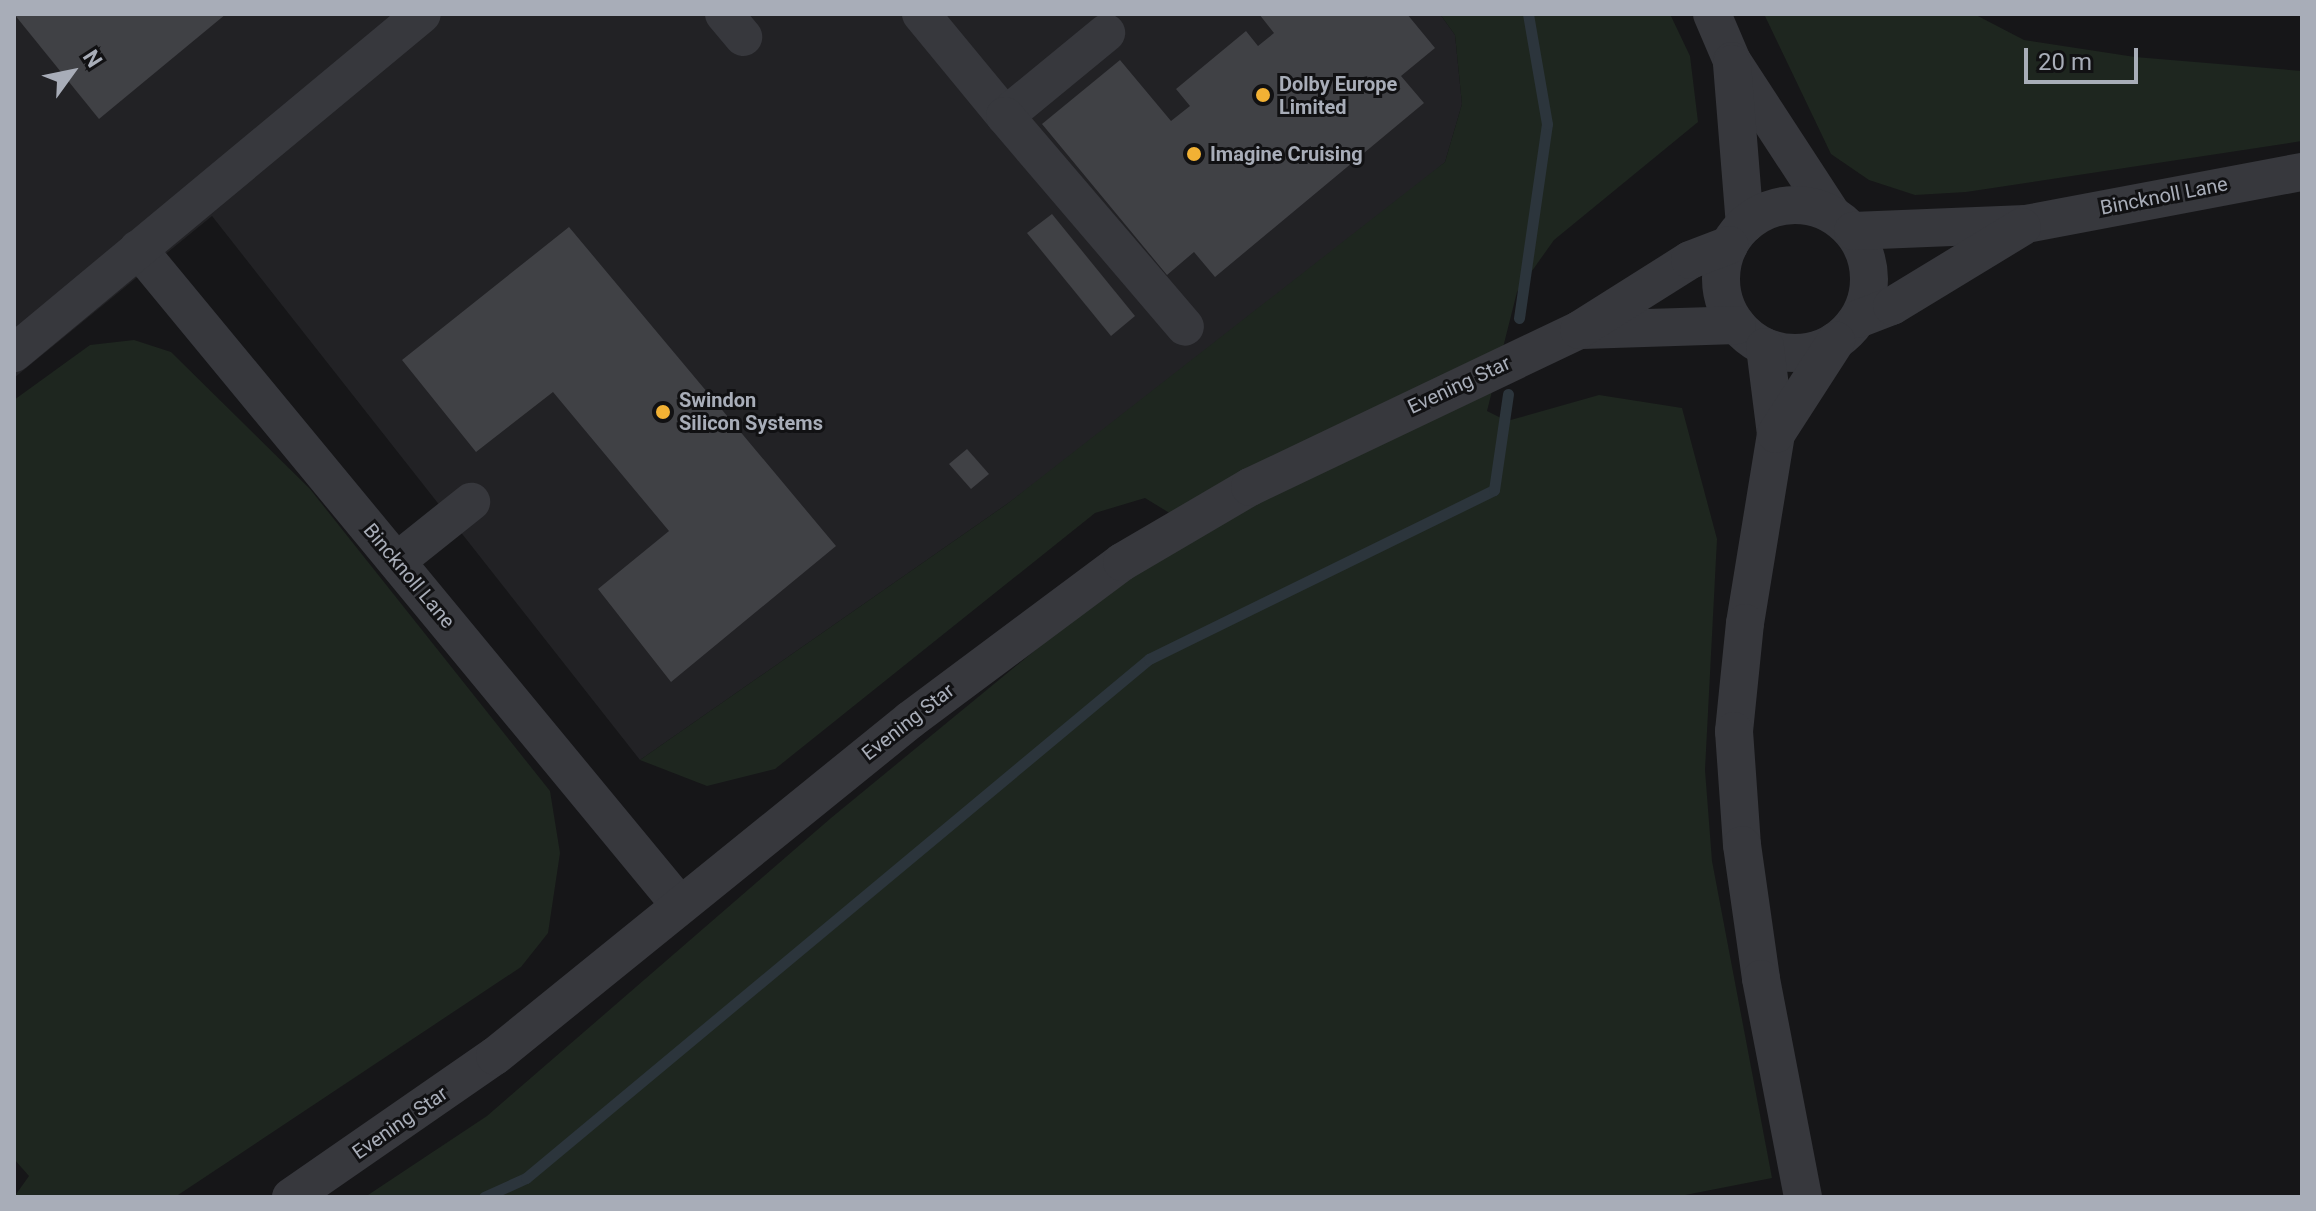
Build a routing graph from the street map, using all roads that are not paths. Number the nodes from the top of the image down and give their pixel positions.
1 (422, 14) edge
2 (921, 14) edge
3 (1712, 14) edge
4 (1106, 33) dead end
5 (1732, 61) junction
6 (1005, 116) junction
7 (2302, 172) edge
8 (1842, 222) junction
9 (2026, 224) junction
10 (1737, 235) junction
11 (138, 249) junction
12 (1185, 327) dead end
13 (1579, 330) junction
14 (1847, 330) junction
15 (1751, 336) junction
16 (14, 353) edge
17 (1776, 434) junction
18 (471, 502) dead end
19 (397, 561) junction
20 (679, 904) junction
21 (291, 1197) edge
22 (1803, 1197) edge

1 - 11 street
2 - 6 street
3 - 5 street
4 - 6 street
5 - 8 street
5 - 10 street
6 - 12 street
7 - 9 street, Bincknoll Lane
8 - 9 street, Bincknoll Lane
8 - 10 street
8 - 14 street
9 - 14 street, Bincknoll Lane
10 - 13 street, Evening Star
10 - 15 street
11 - 16 street
11 - 19 street, Bincknoll Lane
13 - 15 street, Evening Star
13 - 20 street, Evening Star
14 - 15 street
14 - 17 street
15 - 17 street
17 - 22 street
18 - 19 street
19 - 20 street, Bincknoll Lane
20 - 21 street, Evening Star

